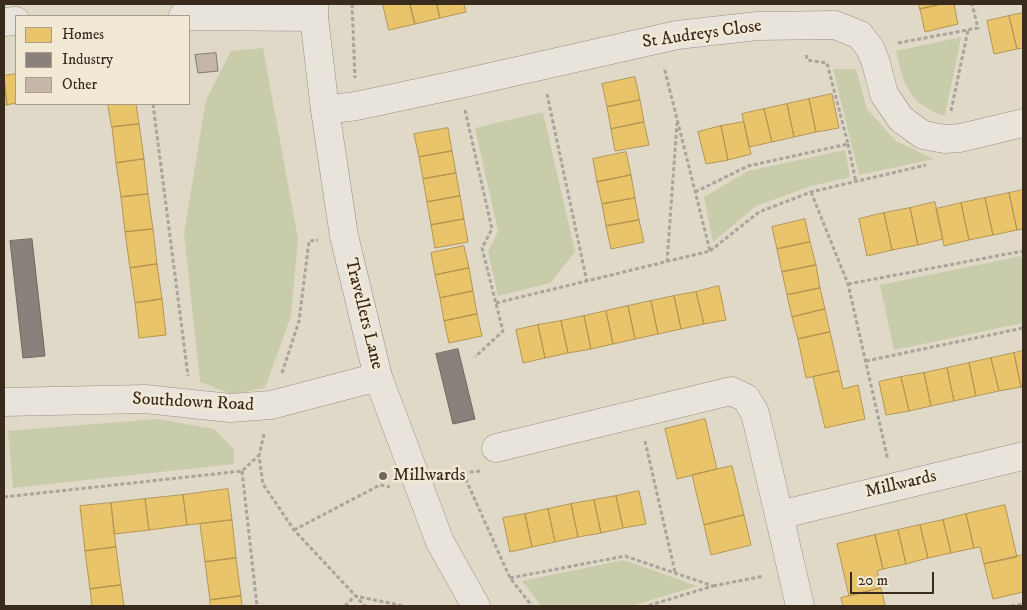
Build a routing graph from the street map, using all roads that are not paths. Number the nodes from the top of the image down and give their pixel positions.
1 (314, 10) edge
2 (190, 16) edge
3 (326, 110) junction
4 (1023, 124) edge
5 (378, 377) junction
6 (4, 402) edge
7 (496, 448) dead end
8 (1023, 456) edge
9 (779, 515) junction
10 (476, 606) edge
11 (800, 606) edge

1 - 2 street
1 - 3 street, Travellers Lane
3 - 4 street, St Audreys Close
3 - 5 street, Travellers Lane
5 - 6 street, Southdown Road
5 - 10 street, Travellers Lane
7 - 9 street
8 - 9 street, Millwards
9 - 11 street

